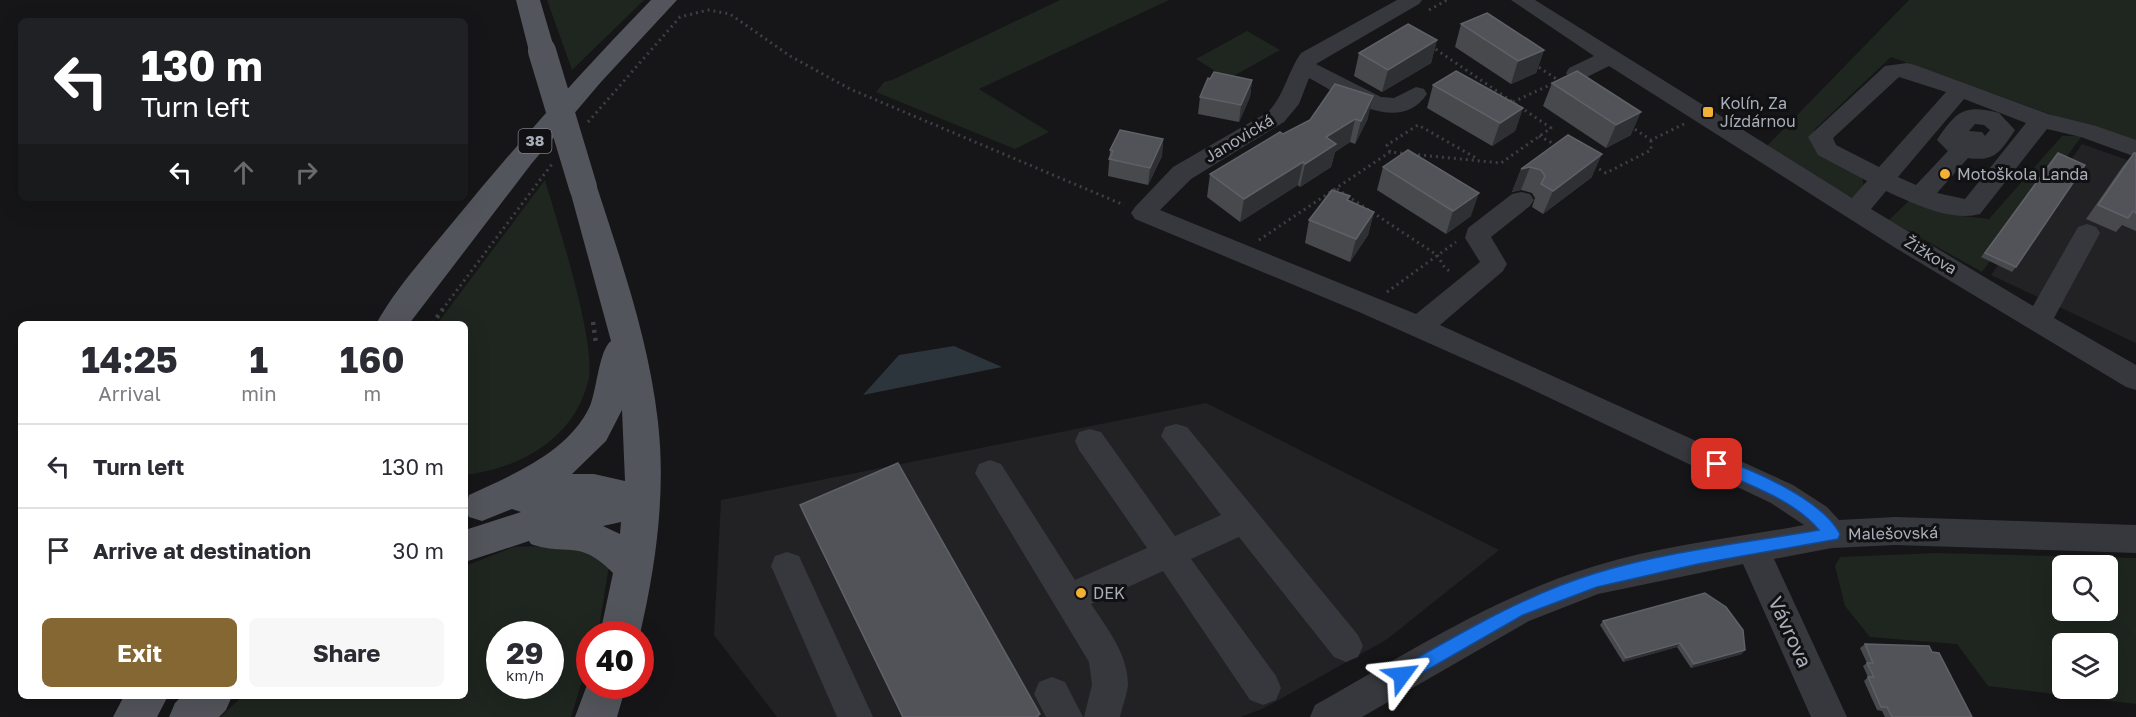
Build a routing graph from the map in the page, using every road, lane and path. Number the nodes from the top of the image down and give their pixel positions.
1 (528, 0) edge
2 (665, 0) edge
3 (1412, 0) edge
4 (1521, 0) edge
5 (1426, 44) edge
6 (1610, 57) junction
7 (1525, 58) edge
8 (1303, 66) junction
9 (1577, 73) edge
10 (1416, 94) dead end
11 (1953, 98) junction
12 (1513, 102) junction
13 (1987, 113) junction
14 (1701, 116) junction
15 (2041, 120) junction
16 (1624, 122) edge
17 (584, 126) dead end
18 (1539, 136) junction
19 (1651, 140) junction
20 (2136, 149) edge
21 (1390, 152) junction
22 (1568, 152) edge
23 (1481, 161) junction
24 (554, 162) dead end
25 (1587, 162) edge
26 (1882, 177) junction
27 (1337, 189) junction
28 (1921, 195) junction
29 (1521, 200) dead end
30 (1856, 210) junction
31 (1144, 213) junction
32 (1465, 231) junction
33 (2087, 233) dead end
34 (1242, 253) junction
35 (1437, 255) junction
36 (1471, 284) junction
37 (416, 292) junction
38 (1369, 305) junction
39 (608, 320) junction
40 (394, 321) edge
41 (401, 321) edge
42 (434, 321) edge
43 (2038, 323) junction
44 (1419, 327) junction
45 (597, 350) dead end
46 (2136, 379) edge
47 (1176, 436) dead end
48 (1090, 441) dead end
49 (990, 473) dead end
50 (642, 503) junction
51 (474, 507) edge
52 (1244, 520) junction
53 (1832, 534) junction
54 (503, 536) junction
55 (2136, 539) edge
56 (468, 545) edge
57 (1752, 547) junction
58 (1169, 554) junction
59 (787, 566) dead end
60 (634, 569) junction
61 (1069, 598) junction
62 (623, 621) edge
63 (1346, 646) dead end
64 (1263, 688) dead end
65 (145, 699) edge
66 (208, 699) edge
67 (602, 699) edge
68 (134, 717) edge
69 (190, 717) edge
70 (596, 717) edge
71 (855, 717) edge
72 (1102, 717) edge
73 (1328, 717) edge
74 (1828, 717) edge

1 - 39 main road, bridge
2 - 37 main road, 38
3 - 8 street
4 - 6 street, Žižkova
5 - 12 path
6 - 9 street
6 - 14 street, Žižkova
7 - 12 path
8 - 10 street
8 - 31 street, Janovická
11 - 13 street
11 - 13 street
11 - 26 street
11 - 26 street
12 - 18 path
13 - 15 street
13 - 28 street
14 - 19 path
14 - 30 street, Žižkova
15 - 20 street
15 - 28 street
16 - 19 path
17 - 31 path
18 - 22 path
18 - 23 path
19 - 25 path
21 - 23 path
21 - 23 path
21 - 27 path
24 - 42 path
26 - 28 street
26 - 30 street
27 - 34 path
27 - 35 path
29 - 32 street
30 - 43 street, Žižkova
31 - 34 street
32 - 35 path
32 - 36 street
33 - 43 street
34 - 38 street
35 - 36 path
35 - 38 path
36 - 44 street
37 - 40 main road, 38
37 - 41 main road, 38
38 - 44 street
39 - 45 path
39 - 50 main road
39 - 51 main road
43 - 46 street, Žižkova
44 - 53 street
47 - 52 street
48 - 58 street
49 - 61 street
50 - 51 main road
50 - 54 main road
50 - 60 main road
52 - 58 street
52 - 63 street
53 - 55 street, Malešovská
53 - 57 street, Malešovská
54 - 56 main road
54 - 60 main road
57 - 73 street, Malešovská
57 - 74 street, Vávrova
58 - 61 street
58 - 64 street
59 - 71 street
60 - 62 main road
61 - 72 street
65 - 68 main road
66 - 69 main road
67 - 70 main road

